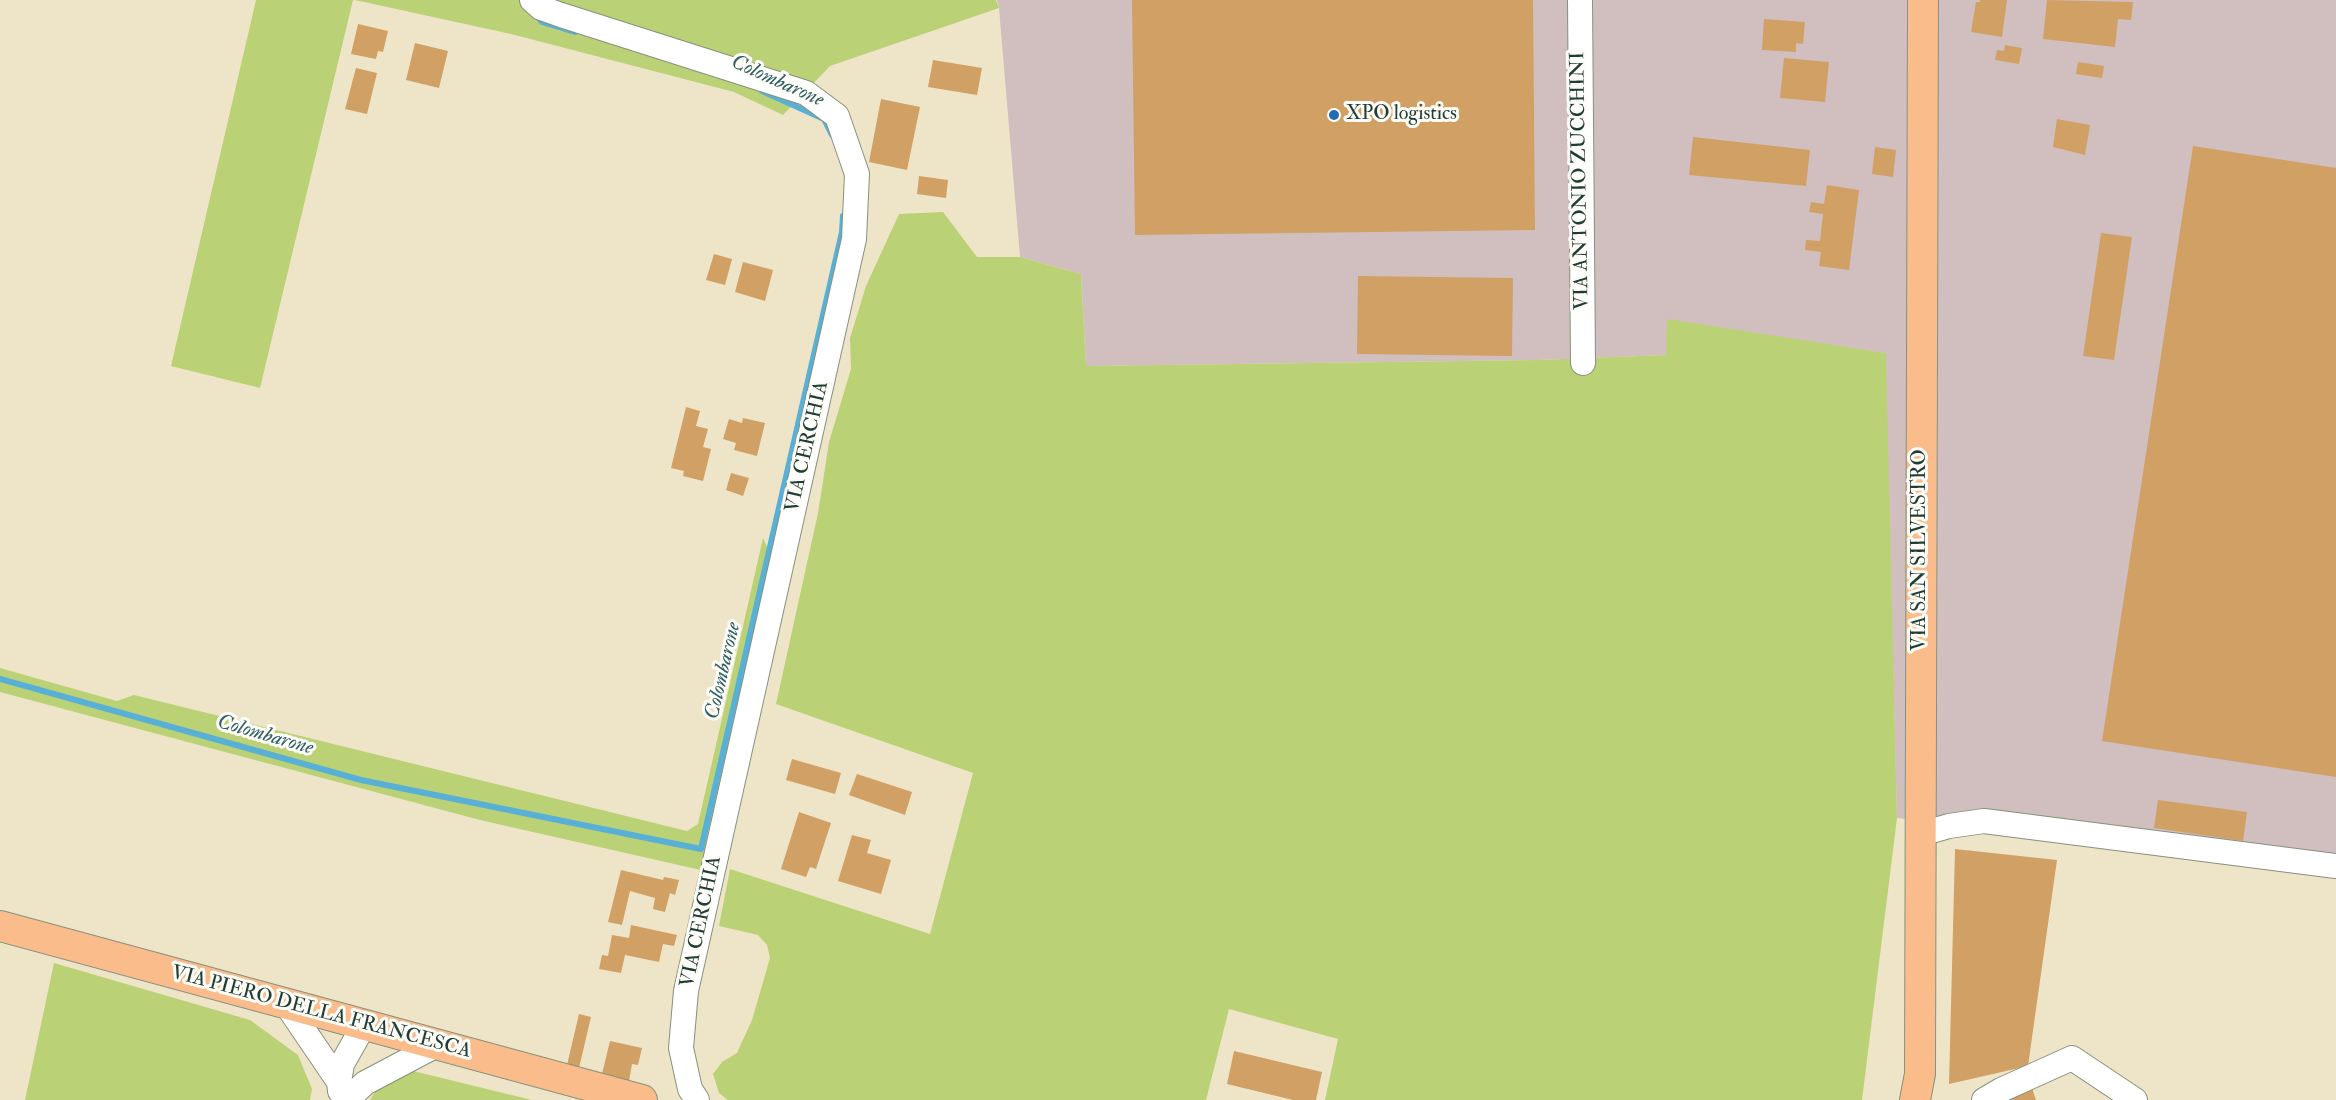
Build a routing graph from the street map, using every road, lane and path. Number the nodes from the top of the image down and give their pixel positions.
1 (532, 0) edge
2 (1580, 0) edge
3 (1923, 0) edge
4 (1583, 363) dead end
5 (1921, 834) junction
6 (2336, 866) edge
7 (0, 926) edge
8 (286, 1004) junction
9 (364, 1025) junction
10 (437, 1045) junction
11 (1920, 1091) edge
12 (347, 1092) edge
13 (642, 1100) edge
14 (697, 1100) edge
15 (1984, 1100) edge
16 (2135, 1100) edge

1 - 14 street, VIA CERCHIA
2 - 4 street, VIA ANTONIO ZUCCHINI
3 - 5 main road, VIA SAN SILVESTRO
5 - 6 street
5 - 11 main road, VIA SAN SILVESTRO
7 - 8 main road, VIA PIERO DELLA FRANCESCA
8 - 9 main road, VIA PIERO DELLA FRANCESCA
8 - 12 street
9 - 10 main road, VIA PIERO DELLA FRANCESCA
9 - 12 street
10 - 12 street
10 - 13 main road, VIA PIERO DELLA FRANCESCA
15 - 16 street

